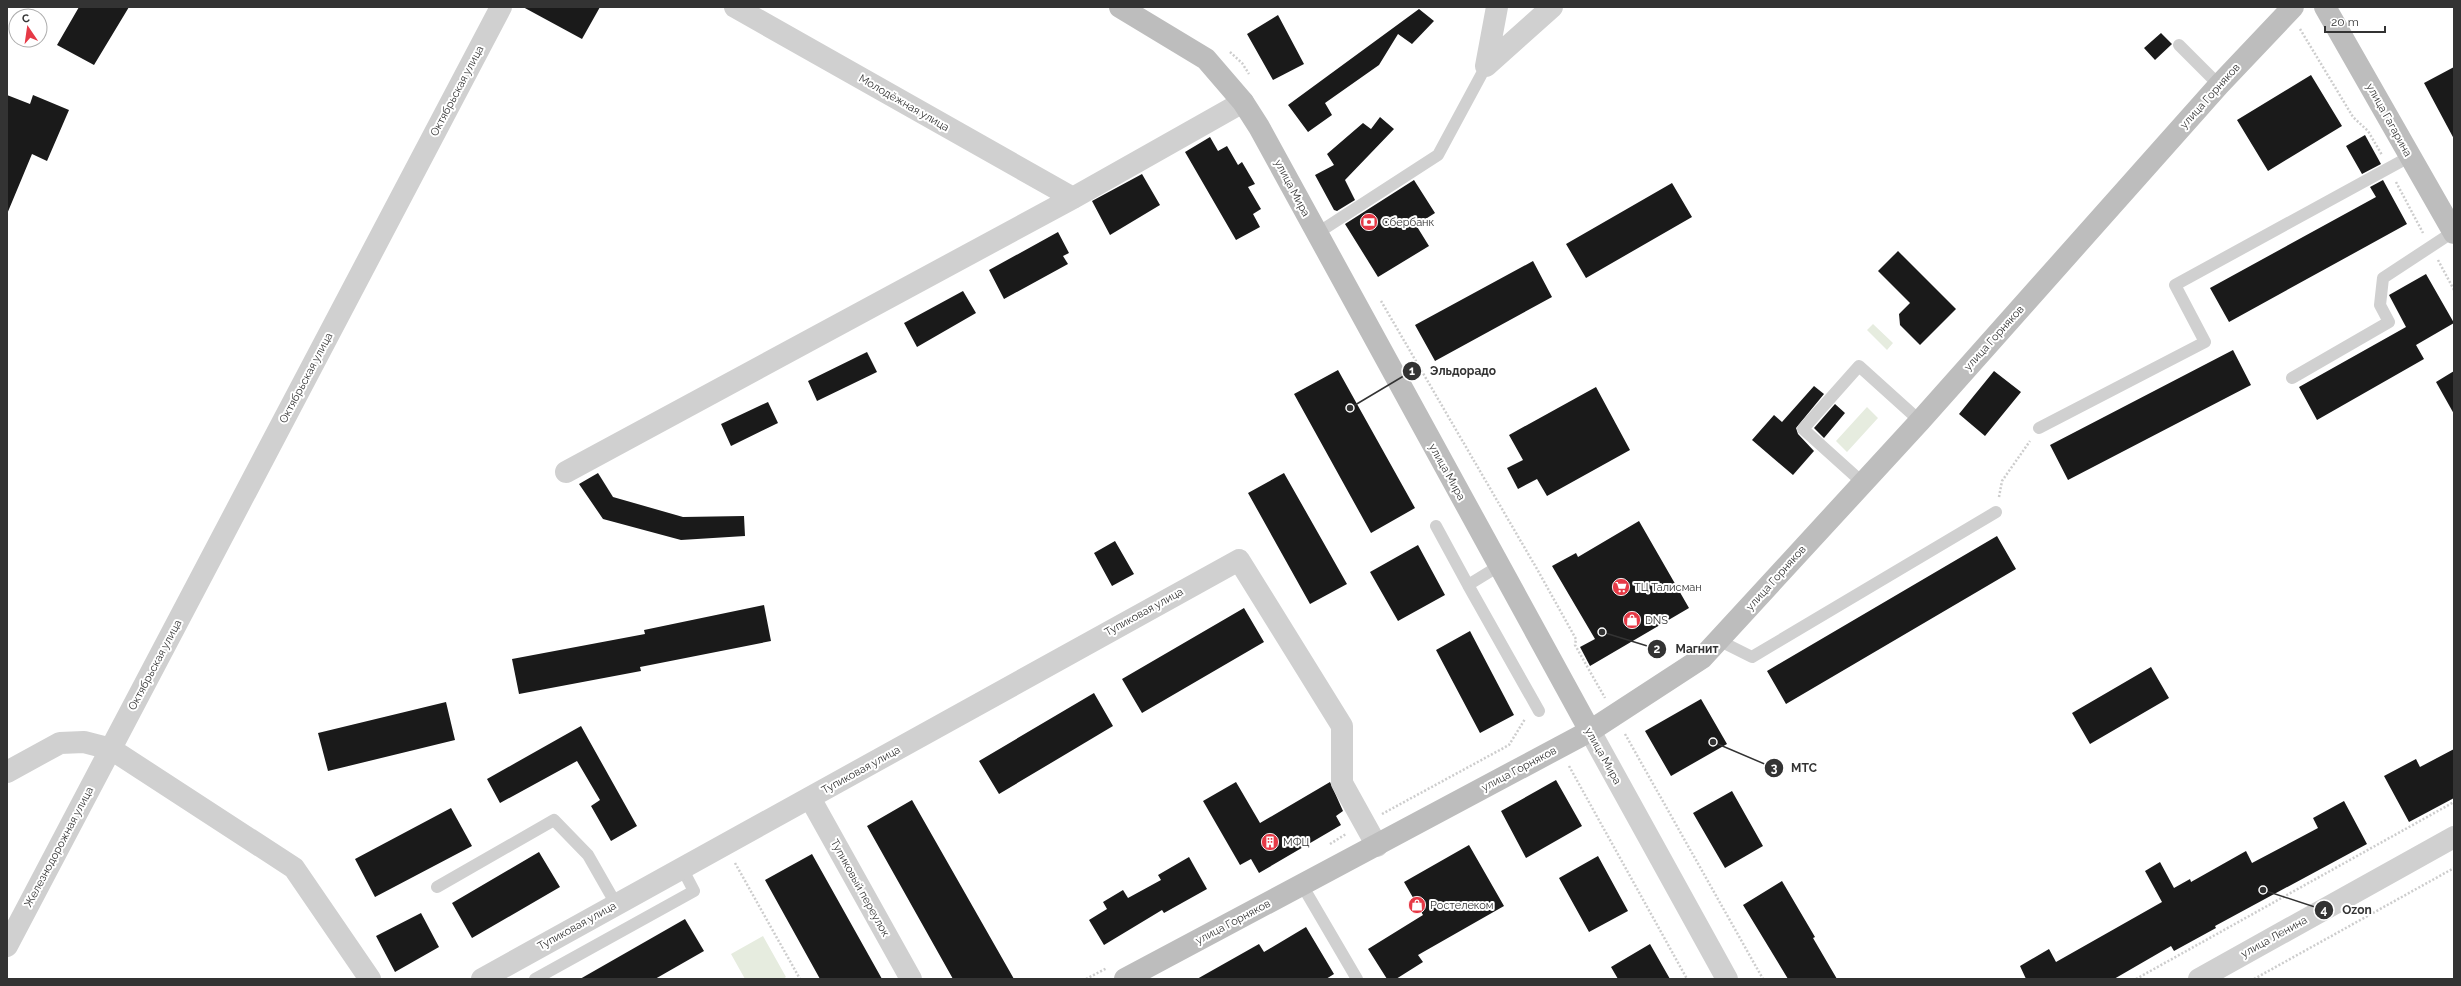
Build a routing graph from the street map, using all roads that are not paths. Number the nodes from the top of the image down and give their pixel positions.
1 (501, 7) edge
2 (735, 7) edge
3 (1121, 7) edge
4 (1497, 7) edge
5 (1552, 7) edge
6 (2293, 7) edge
7 (2325, 7) edge
8 (2179, 45) dead end
9 (1486, 66) junction
10 (2219, 85) junction
11 (1242, 102) junction
12 (2409, 157) junction
13 (1072, 198) junction
14 (2454, 232) edge
15 (1316, 234) junction
16 (2292, 378) dead end
17 (1920, 421) junction
18 (2040, 428) road end
19 (566, 472) dead end
20 (1863, 483) junction
21 (1996, 512) road end
22 (1436, 526) dead end
23 (1499, 566) junction
24 (1468, 584) junction
25 (1718, 640) junction
26 (1539, 711) dead end
27 (1590, 731) junction
28 (111, 749) junction
29 (7, 772) edge
30 (810, 798) junction
31 (2454, 837) edge
32 (1377, 846) junction
33 (682, 868) junction
34 (1302, 886) junction
35 (437, 887) dead end
36 (616, 904) junction
37 (7, 946) edge
38 (370, 979) edge
39 (482, 979) edge
40 (535, 979) edge
41 (911, 979) edge
42 (1124, 979) edge
43 (1357, 979) edge
44 (1727, 979) edge
45 (2199, 979) edge

1 - 28 street, Октябрьская улица
2 - 13 street, Молодёжная улица
3 - 11 main road, улица Мира
4 - 9 street
5 - 9 street
6 - 10 main road, улица Горняков
7 - 12 main road, улица Гагарина
8 - 10 lane
9 - 15 lane
10 - 17 main road, улица Горняков
11 - 13 street
11 - 15 main road, улица Мира
12 - 14 main road, улица Гагарина
12 - 18 lane
13 - 19 street
14 - 16 lane
15 - 23 main road, улица Мира
17 - 20 main road, улица Горняков
17 - 20 lane
20 - 25 main road, улица Горняков
21 - 25 lane
22 - 24 lane
23 - 24 lane
23 - 27 main road, улица Мира
24 - 26 lane
25 - 27 main road, улица Горняков
27 - 32 main road, улица Горняков
27 - 44 street, улица Мира
28 - 29 street
28 - 37 street, Железнодорожная улица
28 - 38 street
30 - 32 street, Тупиковая улица
30 - 33 street, Тупиковая улица
30 - 41 street, Тупиковый переулок
31 - 45 street, улица Ленина
32 - 34 main road, улица Горняков
33 - 36 street, Тупиковая улица
33 - 40 lane
34 - 42 main road, улица Горняков
34 - 43 lane
35 - 36 lane
36 - 39 street, Тупиковая улица

